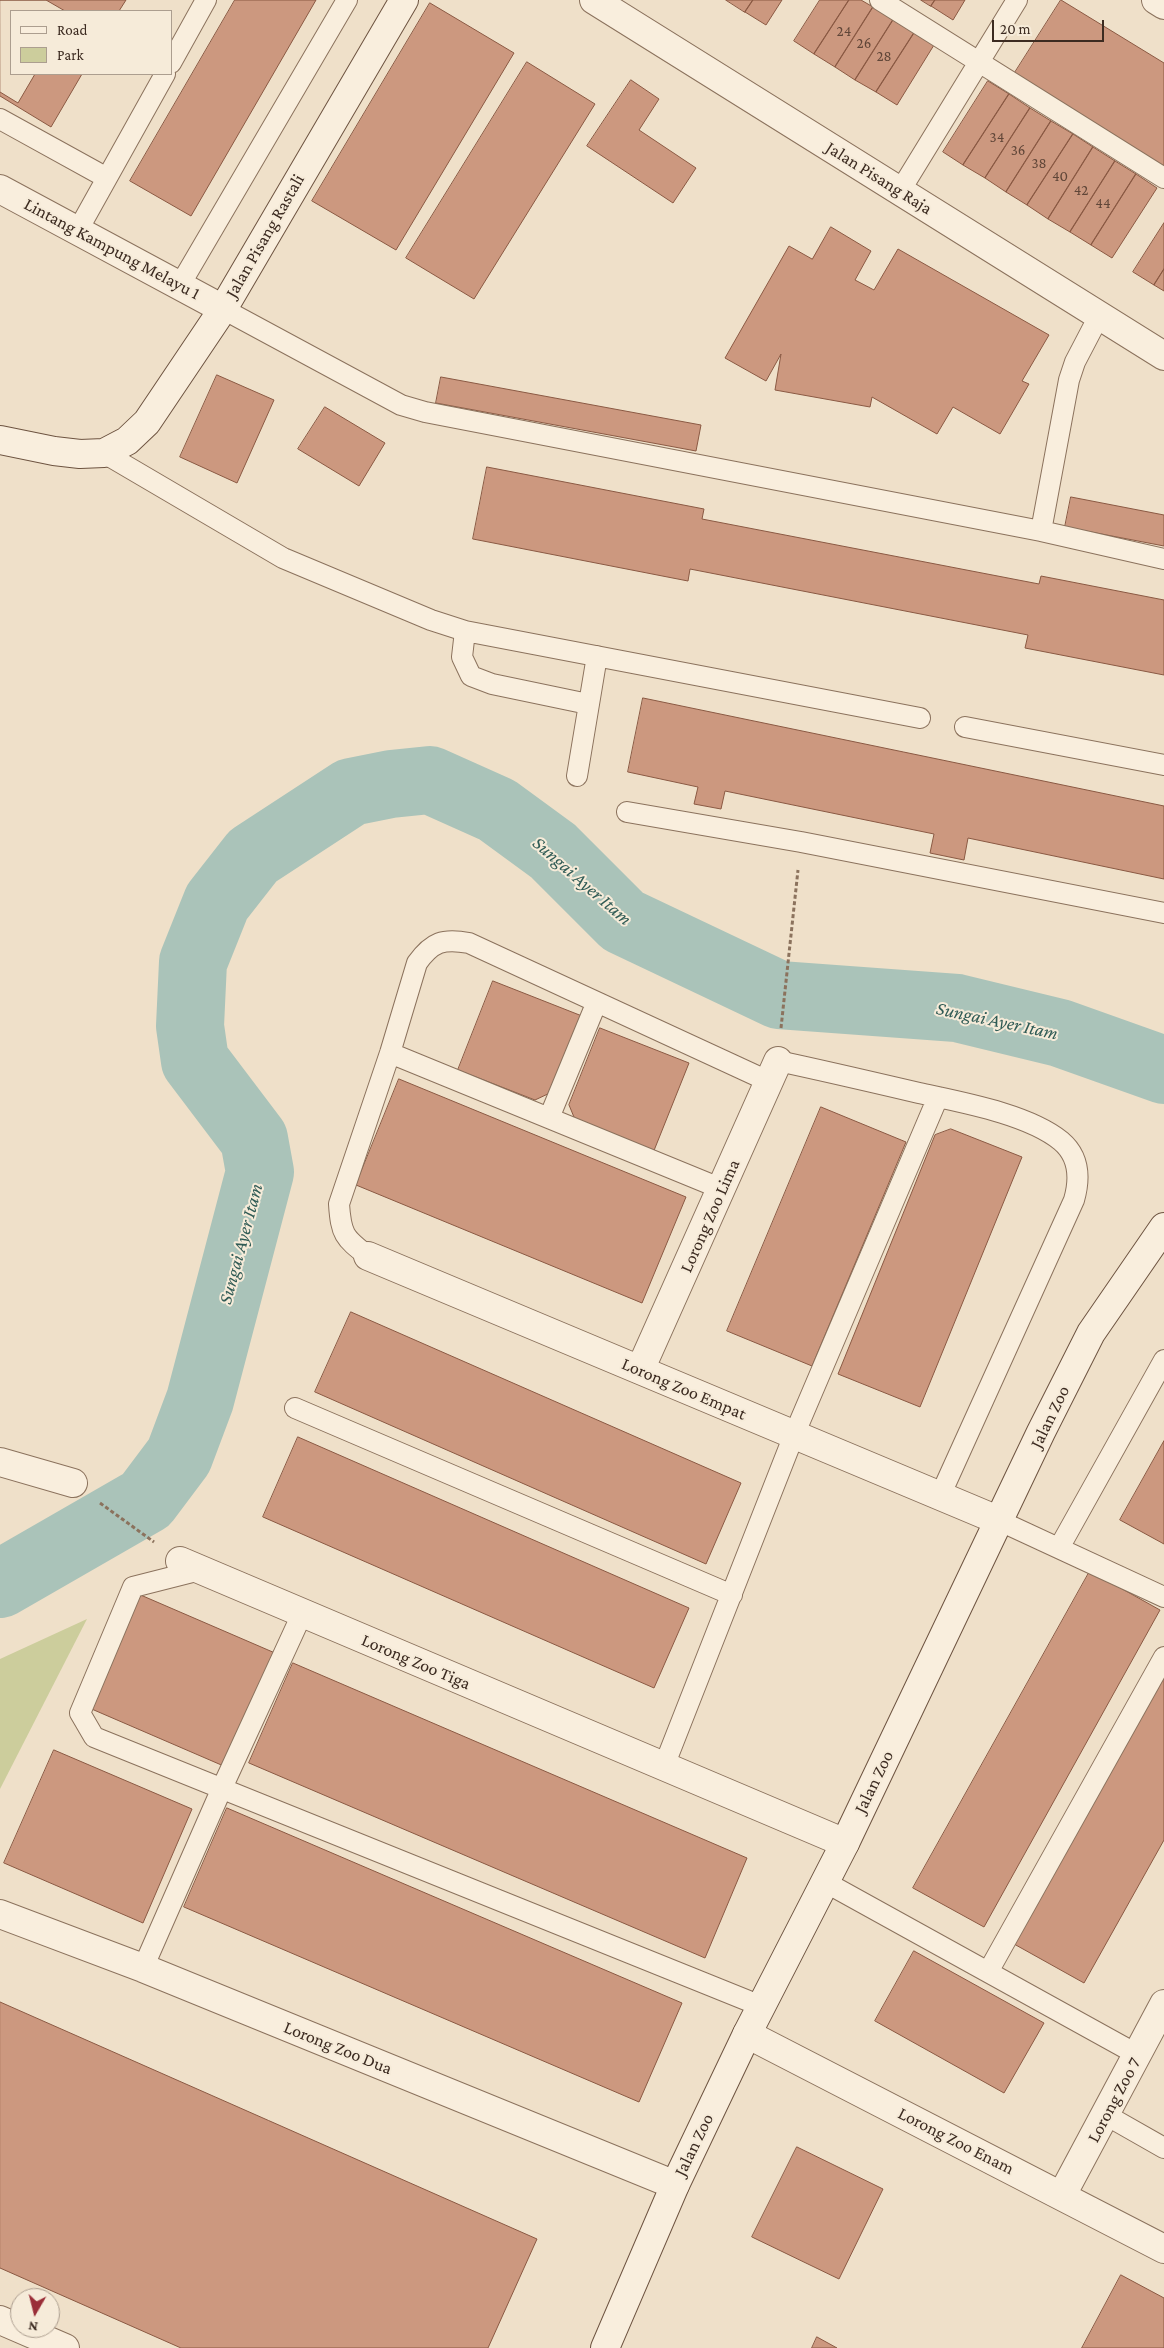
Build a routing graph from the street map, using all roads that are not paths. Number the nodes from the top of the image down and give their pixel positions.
1 (206, 0) edge
2 (347, 0) edge
3 (404, 0) edge
4 (594, 0) edge
5 (880, 0) edge
6 (1017, 0) edge
7 (1156, 0) edge
8 (1164, 5) edge
9 (172, 61) edge
10 (979, 62) junction
11 (164, 75) edge
12 (0, 119) edge
13 (107, 178) junction
14 (1164, 178) edge
15 (0, 190) edge
16 (900, 191) junction
17 (78, 230) junction
18 (180, 285) junction
19 (223, 309) junction
20 (1099, 316) junction
21 (1164, 356) edge
22 (0, 440) edge
23 (104, 453) junction
24 (1041, 531) junction
25 (1164, 559) edge
26 (465, 631) junction
27 (597, 656) junction
28 (588, 704) junction
29 (920, 718) dead end
30 (965, 727) dead end
31 (1164, 765) edge
32 (577, 776) dead end
33 (627, 812) dead end
34 (1164, 913) edge
35 (596, 1004) junction
36 (390, 1053) junction
37 (776, 1060) junction
38 (938, 1097) junction
39 (549, 1118) junction
40 (722, 1189) junction
41 (1164, 1227) edge
42 (368, 1256) joint
43 (1164, 1360) edge
44 (640, 1370) junction
45 (295, 1408) dead end
46 (794, 1435) junction
47 (0, 1462) edge
48 (73, 1483) road end
49 (940, 1496) junction
50 (1000, 1521) junction
51 (1059, 1548) junction
52 (190, 1566) joint
53 (732, 1595) junction
54 (1164, 1597) edge
55 (302, 1614) junction
56 (1164, 1657) edge
57 (664, 1766) junction
58 (222, 1788) junction
59 (845, 1843) junction
60 (825, 1882) junction
61 (0, 1914) edge
62 (143, 1968) junction
63 (988, 1972) junction
64 (1164, 2004) edge
65 (760, 2006) junction
66 (747, 2034) junction
67 (1138, 2055) junction
68 (1106, 2115) junction
69 (1164, 2148) edge
70 (675, 2185) junction
71 (1062, 2195) junction
72 (1164, 2249) edge
73 (0, 2320) edge
74 (65, 2348) edge
75 (605, 2348) edge

1 - 9 lane
2 - 18 lane
3 - 19 street, Jalan Pisang Rastali
4 - 16 street, Jalan Pisang Raja
5 - 10 lane
6 - 10 lane
7 - 8 street
10 - 14 lane
10 - 16 lane
11 - 13 lane
12 - 13 lane
13 - 17 lane
15 - 17 street, Lintang Kampung Melayu 1
16 - 20 street, Jalan Pisang Raja
17 - 18 street, Lintang Kampung Melayu 1
18 - 19 street, Lintang Kampung Melayu 1
19 - 23 street, Jalan Pisang Rastali
19 - 24 lane
20 - 21 street, Jalan Pisang Raja
20 - 24 lane
22 - 23 street
23 - 26 lane
24 - 25 lane
26 - 27 lane
26 - 28 lane
27 - 28 lane
27 - 29 lane
28 - 32 lane
30 - 31 lane
33 - 34 lane
35 - 36 lane
35 - 37 lane
35 - 39 lane
36 - 39 lane
36 - 42 lane
37 - 38 lane
37 - 40 street, Lorong Zoo Lima
38 - 46 lane
38 - 49 lane
39 - 40 lane
40 - 44 street, Lorong Zoo Lima
41 - 50 street, Jalan Zoo
42 - 44 street, Lorong Zoo Empat
43 - 51 lane
44 - 46 street, Lorong Zoo Empat
45 - 53 lane
46 - 49 street, Lorong Zoo Empat
46 - 53 lane
47 - 48 street
49 - 50 street, Lorong Zoo Empat
50 - 51 lane
50 - 59 street, Jalan Zoo
51 - 54 lane
52 - 55 street, Lorong Zoo Tiga
52 - 58 lane
53 - 57 lane
55 - 57 street, Lorong Zoo Tiga
55 - 58 lane
56 - 63 lane
57 - 59 street, Lorong Zoo Tiga
58 - 62 lane
58 - 65 lane
59 - 60 street, Jalan Zoo
60 - 63 lane
60 - 65 street, Jalan Zoo
61 - 62 street, Lorong Zoo Dua
62 - 70 street, Lorong Zoo Dua
63 - 67 lane
64 - 67 street, Lorong Zoo 7
65 - 66 street, Jalan Zoo
66 - 70 street, Jalan Zoo
66 - 71 street, Lorong Zoo Enam
67 - 68 street, Lorong Zoo 7
68 - 69 lane
68 - 71 street, Lorong Zoo 7
70 - 75 street, Jalan Zoo
71 - 72 street, Lorong Zoo Enam
73 - 74 street

